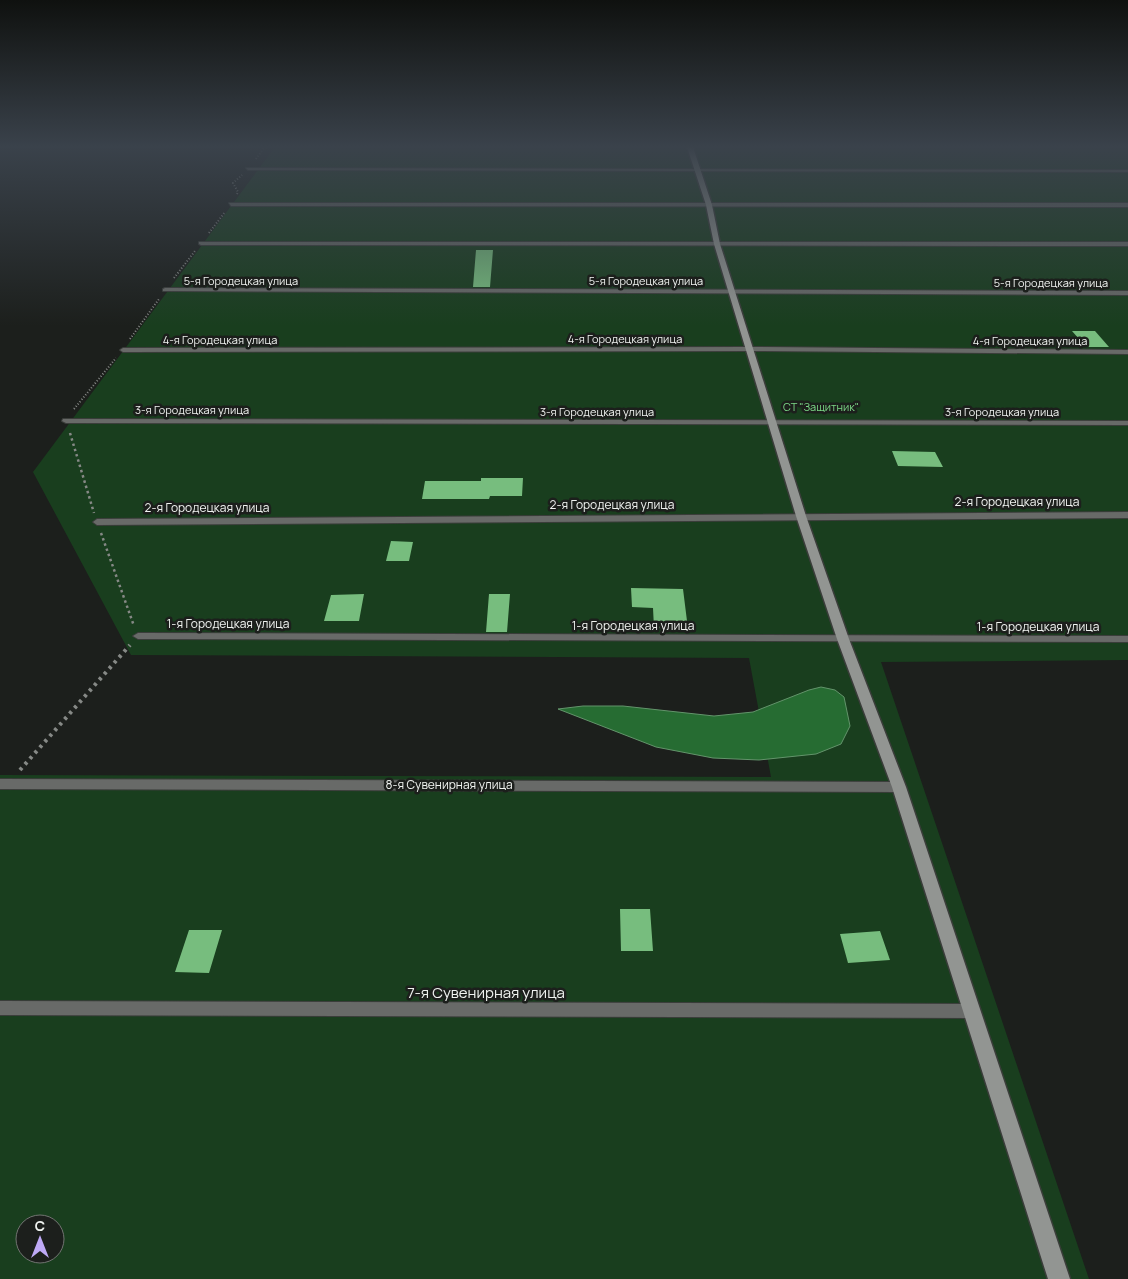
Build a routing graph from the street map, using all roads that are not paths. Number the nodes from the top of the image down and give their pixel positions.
1 (709, 207) edge
2 (201, 243) road end
3 (717, 244) junction
4 (1128, 244) edge
5 (165, 290) road end
6 (732, 291) junction
7 (1128, 293) edge
8 (750, 349) junction
9 (123, 350) road end
10 (1128, 352) edge
11 (66, 421) road end
12 (772, 423) junction
13 (1128, 423) edge
14 (1128, 515) edge
15 (801, 516) junction
16 (96, 522) road end
17 (138, 636) road end
18 (843, 639) junction
19 (1128, 639) edge
20 (4, 784) edge
21 (899, 787) junction
22 (0, 1008) edge
23 (972, 1011) junction
24 (1059, 1279) edge

1 - 3 street
2 - 3 lane
3 - 4 lane
3 - 6 street
5 - 6 lane, 5-я Городецкая улица
6 - 7 lane, 5-я Городецкая улица
6 - 8 street
8 - 9 lane, 4-я Городецкая улица
8 - 10 lane, 4-я Городецкая улица
8 - 12 street
11 - 12 lane, 3-я Городецкая улица
12 - 13 lane, 3-я Городецкая улица
12 - 15 street
14 - 15 lane, 2-я Городецкая улица
15 - 16 lane, 2-я Городецкая улица
15 - 18 street
17 - 18 lane, 1-я Городецкая улица
18 - 19 lane, 1-я Городецкая улица
18 - 21 street
20 - 21 lane, 8-я Сувенирная улица
21 - 23 street
22 - 23 lane, 7-я Сувенирная улица
23 - 24 street

